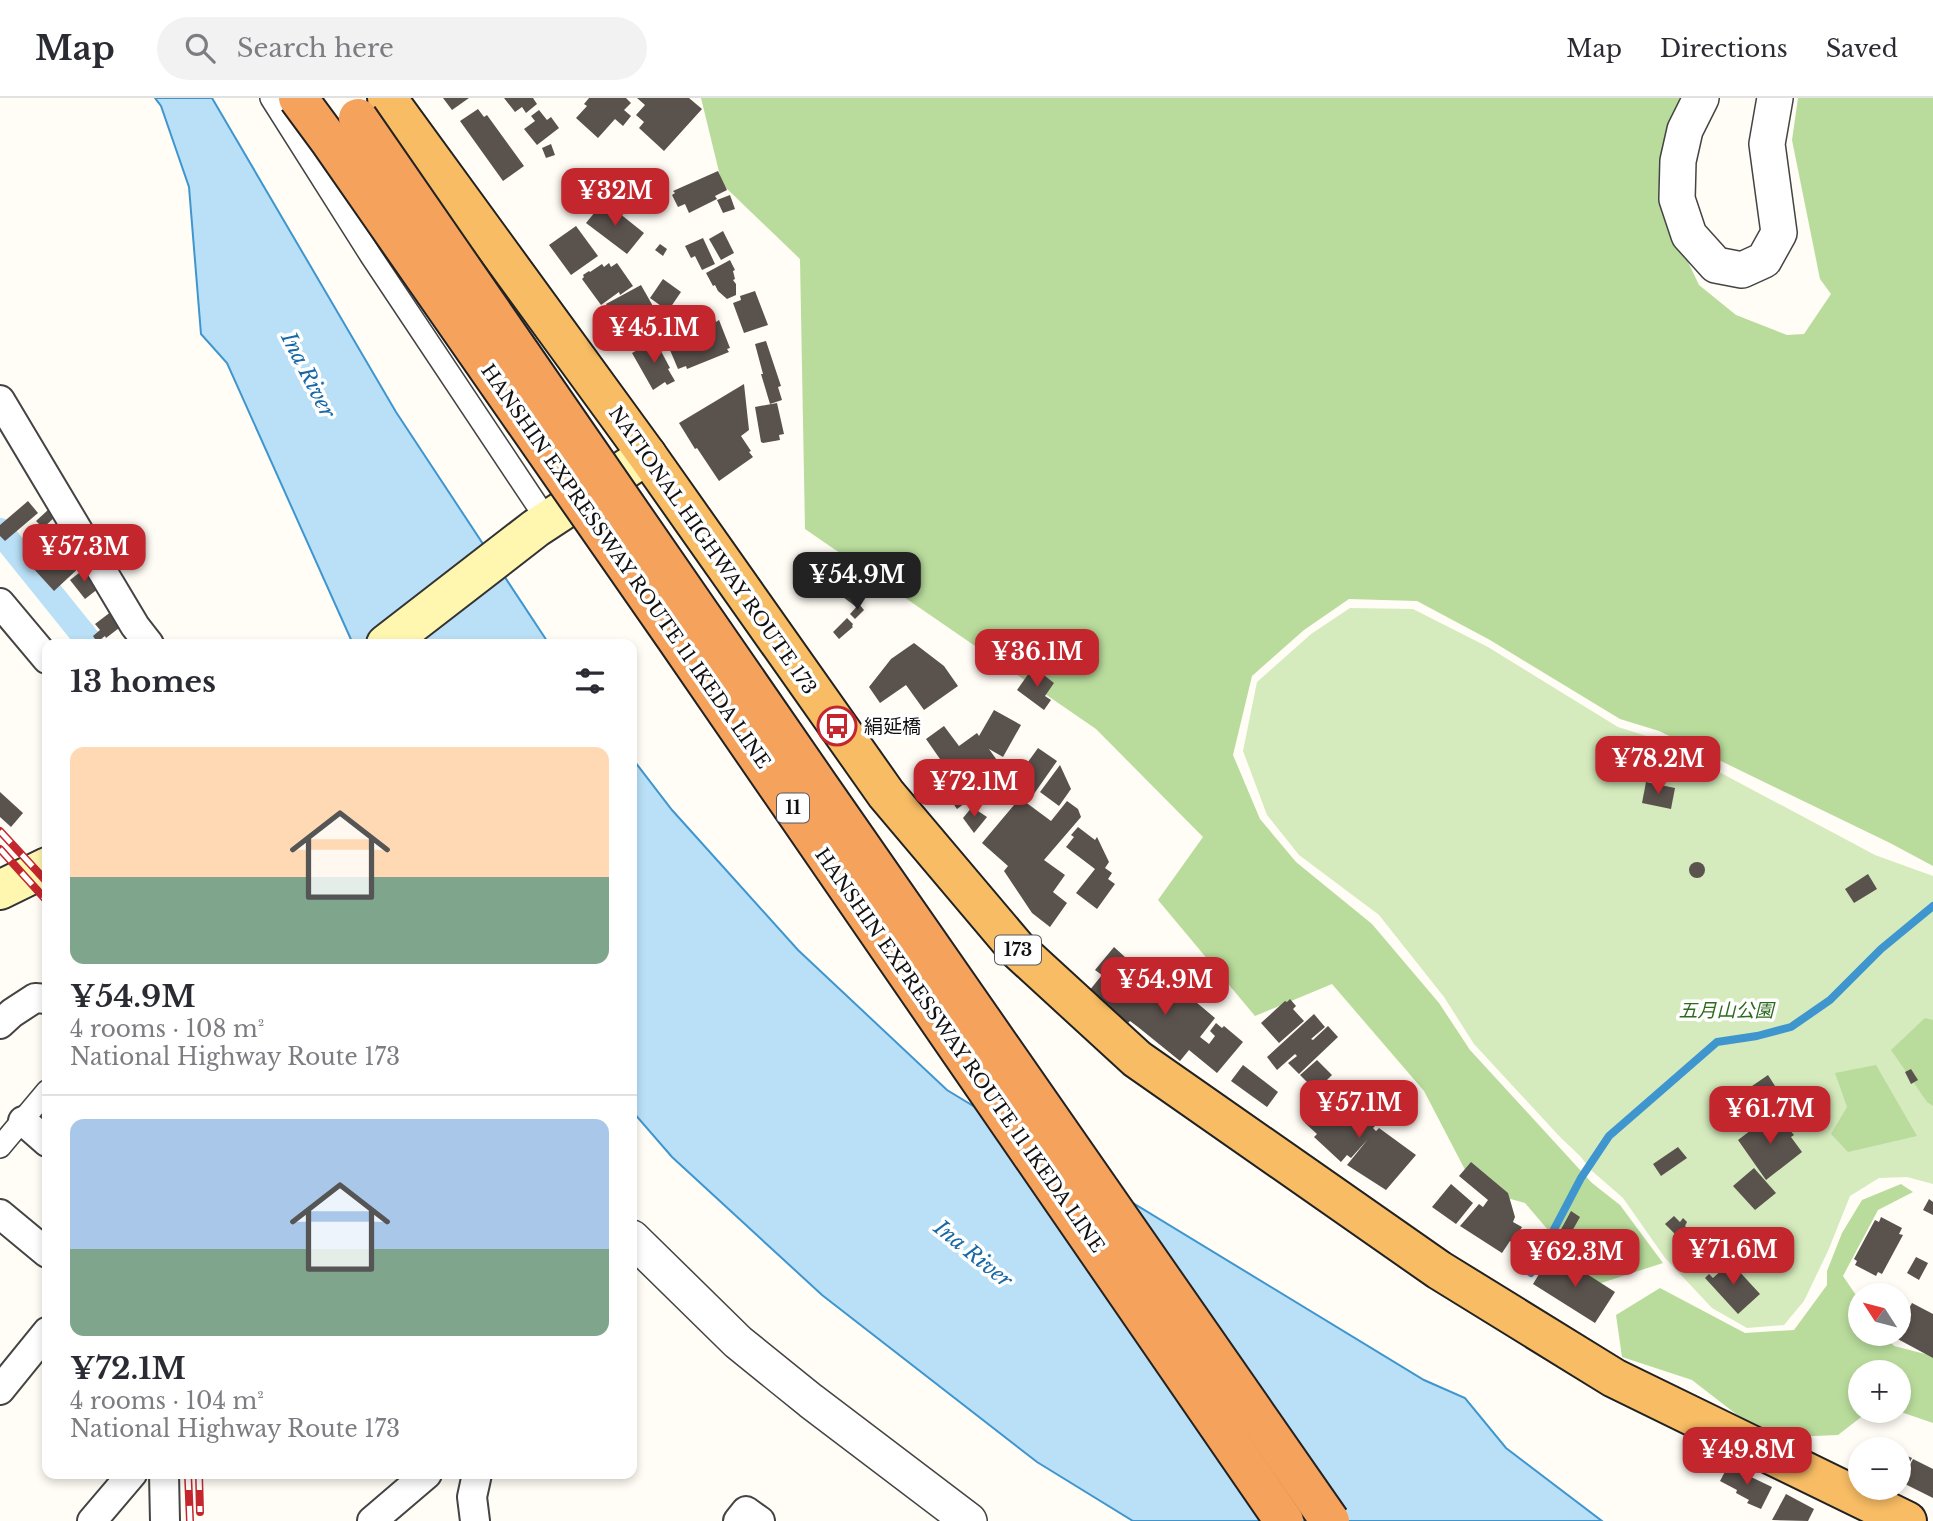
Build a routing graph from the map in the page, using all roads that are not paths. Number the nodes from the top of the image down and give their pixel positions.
1 (271, 98) edge
2 (298, 98) edge
3 (1701, 98) edge
4 (1775, 98) edge
5 (372, 108) edge
6 (0, 400) edge
7 (647, 455) junction
8 (538, 518) junction
9 (0, 603) edge
10 (145, 639) edge
11 (392, 639) edge
12 (42, 653) edge
13 (42, 869) edge
14 (0, 890) edge
15 (42, 890) edge
16 (0, 909) edge
17 (42, 999) edge
18 (0, 1024) edge
19 (42, 1097) edge
20 (23, 1121) junction
21 (42, 1138) edge
22 (0, 1147) edge
23 (0, 1214) edge
24 (637, 1243) edge
25 (42, 1250) edge
26 (42, 1338) edge
27 (0, 1390) edge
28 (128, 1479) edge
29 (164, 1479) edge
30 (421, 1479) edge
31 (476, 1479) edge
32 (947, 1515) edge
33 (92, 1521) edge
34 (165, 1521) edge
35 (372, 1521) edge
36 (475, 1521) edge
37 (738, 1521) edge
38 (760, 1521) edge
39 (1284, 1521) edge
40 (1330, 1521) edge
41 (1907, 1521) edge

1 - 8 street
2 - 39 highway, HANSHIN EXPRESSWAY ROUTE 11 IKEDA LINE / 11, bridge
3 - 4 street
5 - 7 highway, NATIONAL HIGHWAY ROUTE 173 / 173
5 - 40 highway, HANSHIN EXPRESSWAY ROUTE 11 IKEDA LINE / 11, bridge
6 - 10 street
7 - 8 main road
7 - 41 highway, NATIONAL HIGHWAY ROUTE 173 / 173
8 - 11 main road
9 - 12 street
13 - 14 main road
15 - 16 main road
17 - 18 street
19 - 20 street
20 - 21 street
20 - 22 street
23 - 25 street
24 - 32 street
26 - 27 street
28 - 33 street
29 - 34 street
30 - 35 street
31 - 36 street
37 - 38 street

